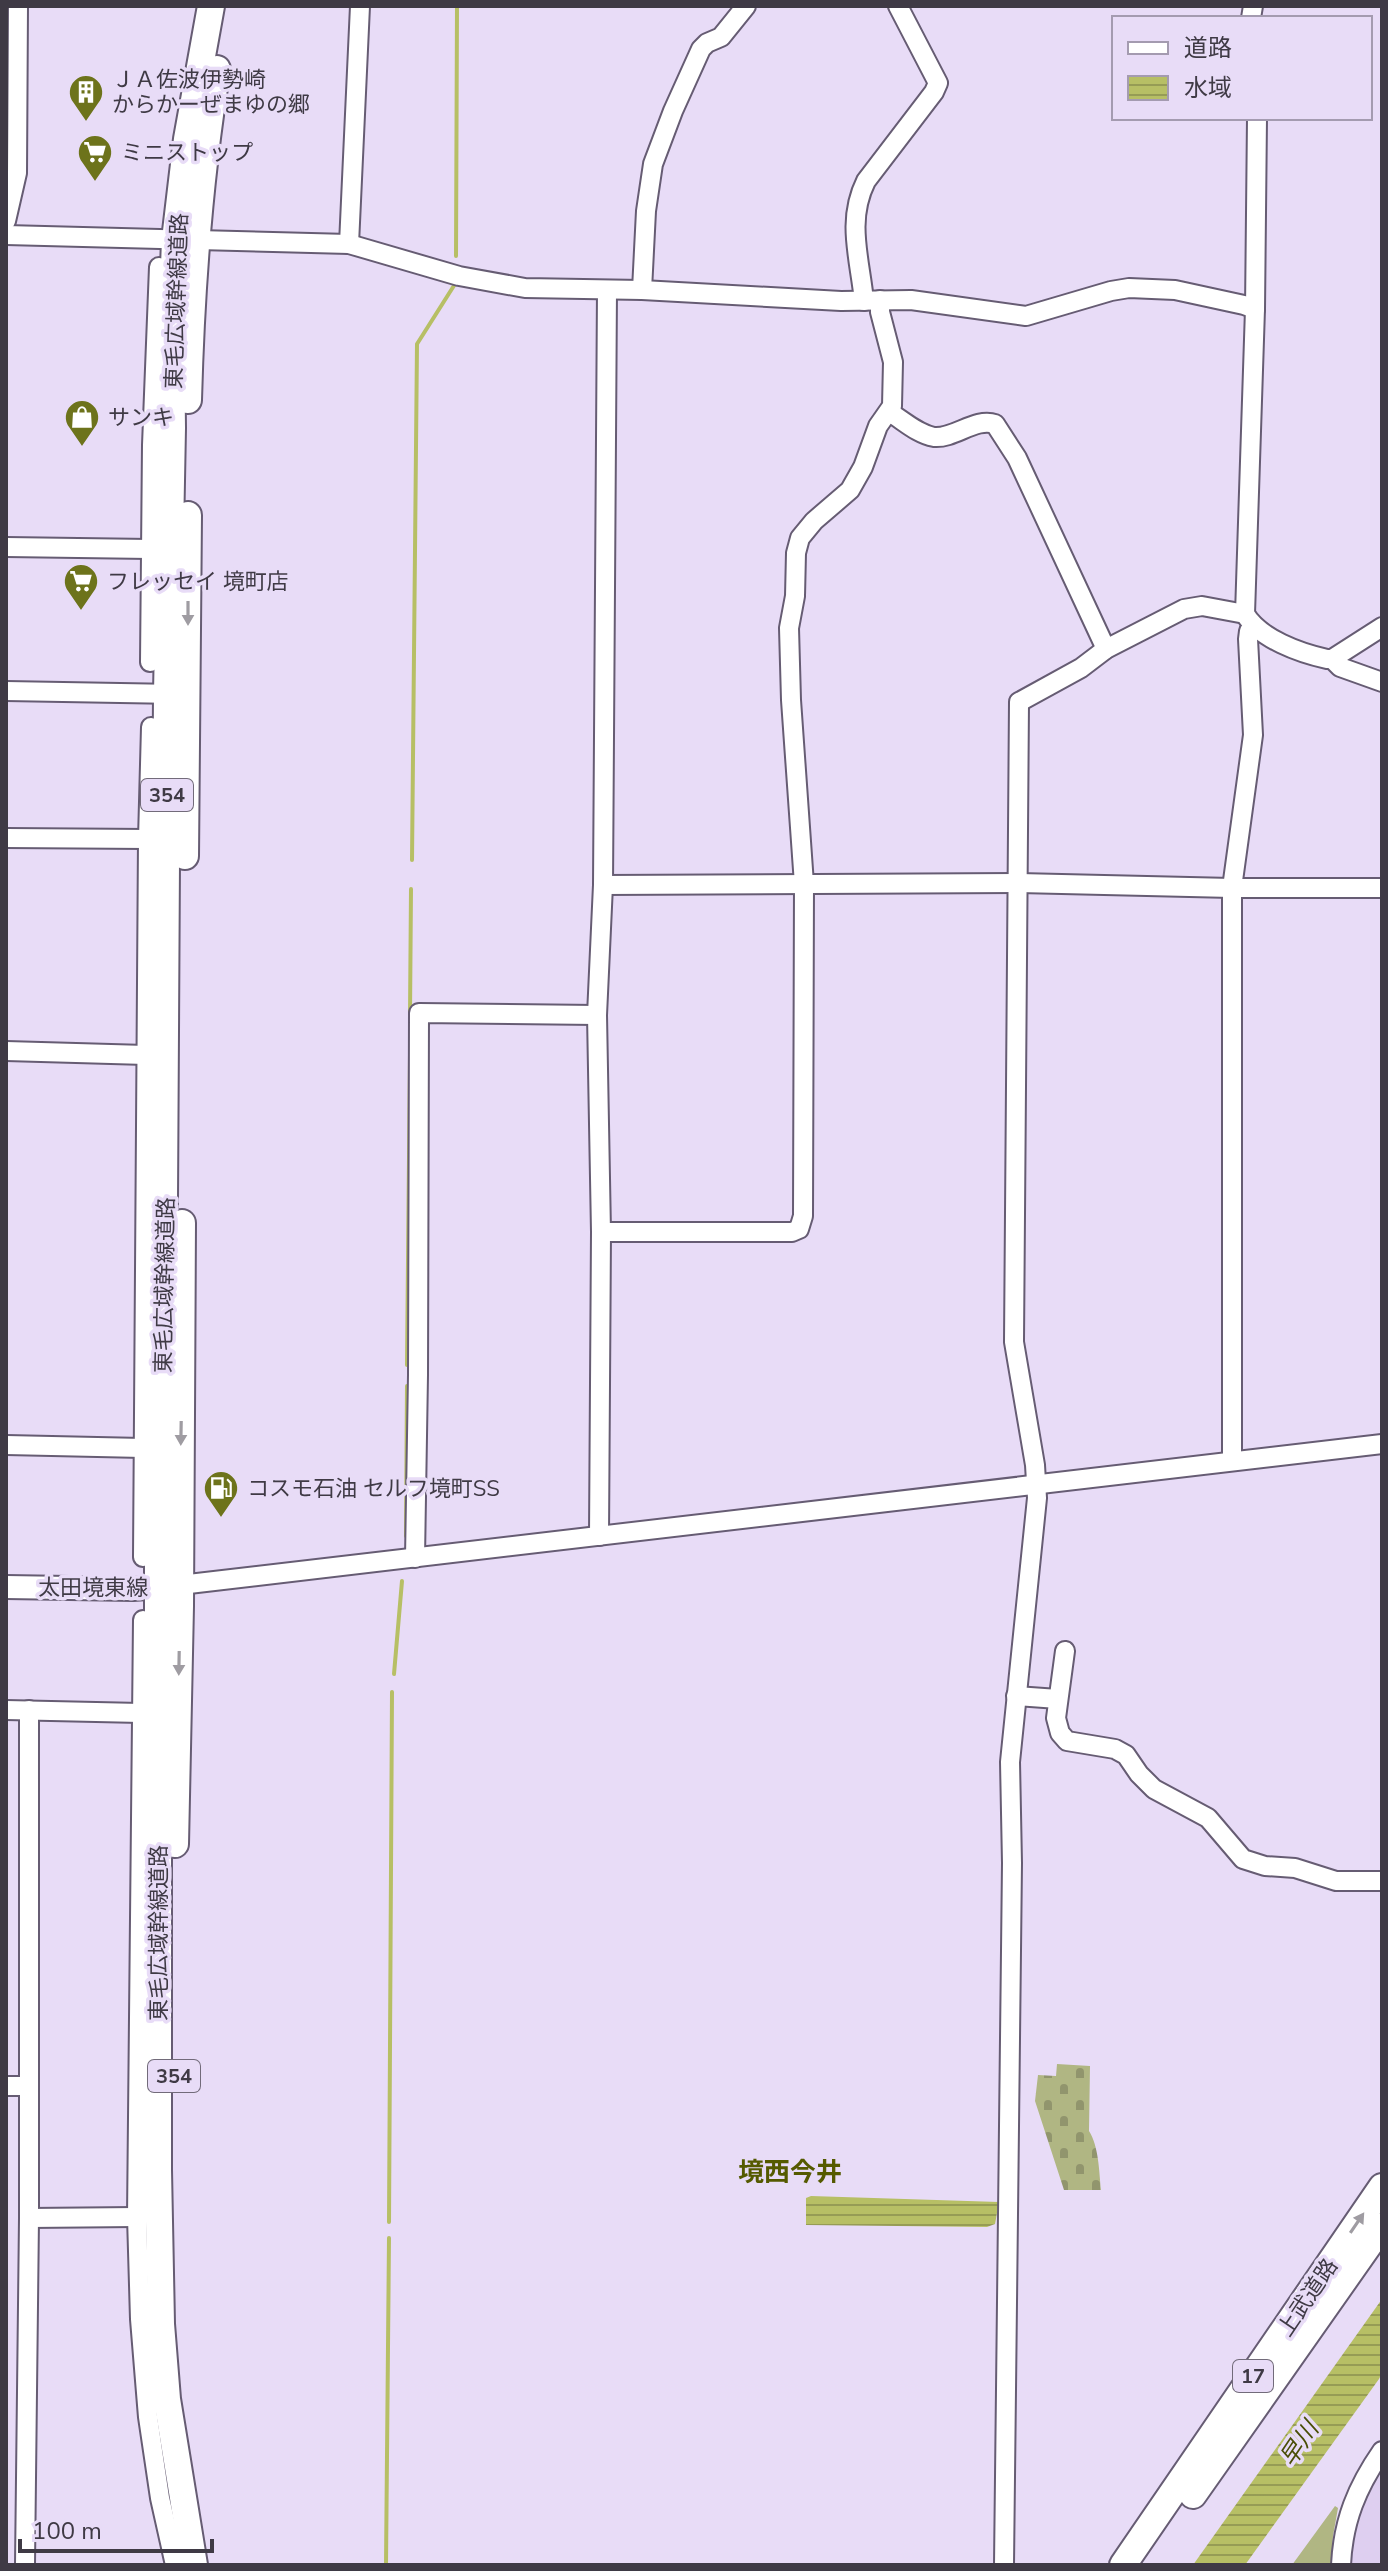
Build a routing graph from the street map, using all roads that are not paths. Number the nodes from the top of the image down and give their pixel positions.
1 (18, 6) edge
2 (211, 6) edge
3 (228, 6) edge
4 (360, 6) edge
5 (746, 6) edge
6 (898, 6) edge
7 (1257, 120) edge
8 (6, 221) edge
9 (6, 235) edge
10 (185, 241) junction
11 (349, 244) junction
12 (159, 267) dead end
13 (607, 290) junction
14 (642, 290) junction
15 (872, 301) junction
16 (1255, 309) junction
17 (889, 412) junction
18 (172, 428) junction
19 (152, 445) junction
20 (6, 547) edge
21 (150, 549) junction
22 (159, 589) junction
23 (1249, 620) junction
24 (1382, 627) edge
25 (1106, 649) junction
26 (1332, 659) junction
27 (150, 662) dead end
28 (1382, 682) edge
29 (6, 691) edge
30 (177, 694) junction
31 (151, 727) dead end
32 (6, 838) edge
33 (148, 839) junction
34 (1019, 883) junction
35 (804, 884) junction
36 (603, 885) junction
37 (1232, 888) junction
38 (1382, 888) edge
39 (167, 905) junction
40 (148, 926) junction
41 (597, 1015) junction
42 (6, 1051) edge
43 (146, 1055) junction
44 (601, 1232) junction
45 (144, 1333) junction
46 (163, 1368) junction
47 (1382, 1444) edge
48 (6, 1445) edge
49 (143, 1448) junction
50 (1232, 1460) junction
51 (1036, 1485) junction
52 (599, 1536) junction
53 (143, 1557) dead end
54 (415, 1558) junction
55 (169, 1586) junction
56 (6, 1587) edge
57 (143, 1620) dead end
58 (1065, 1651) dead end
59 (1016, 1696) junction
60 (1058, 1699) junction
61 (6, 1710) edge
62 (29, 1710) junction
63 (141, 1713) junction
64 (158, 1863) junction
65 (1382, 1881) edge
66 (140, 1897) junction
67 (6, 2086) edge
68 (28, 2086) junction
69 (1382, 2187) edge
70 (137, 2217) junction
71 (29, 2218) junction
72 (1382, 2226) edge
73 (6, 2418) edge
74 (25, 2418) junction
75 (151, 2437) junction
76 (1382, 2451) edge
77 (178, 2474) junction
78 (25, 2565) edge
79 (175, 2565) edge
80 (194, 2565) edge
81 (210, 2565) edge
82 (1004, 2565) edge
83 (1123, 2565) edge
84 (1145, 2565) edge
85 (1341, 2565) edge

1 - 8 street
2 - 10 highway, 東毛広域幹線道路 / 354
3 - 10 highway, 東毛広域幹線道路 / 354
4 - 11 street
5 - 14 street
6 - 15 street
7 - 16 street
9 - 10 street
10 - 11 street
10 - 18 highway, 東毛広域幹線道路 / 354
10 -> 30 highway, 東毛広域幹線道路 / 354
11 - 13 street
12 - 19 street
13 - 14 street
13 - 36 street
14 - 15 street
15 - 16 street
15 - 17 street
16 - 23 street
17 - 25 street
17 - 35 street
18 - 19 street
18 - 22 highway, 東毛広域幹線道路 / 354
19 - 21 street
20 - 21 street
21 - 22 street
22 - 27 street
22 - 30 highway, 東毛広域幹線道路 / 354
23 - 25 street
23 - 26 street
23 - 37 street
24 - 26 street
25 - 34 street
26 - 28 street
29 - 30 street
30 - 39 highway, 東毛広域幹線道路 / 354
30 -> 55 highway, 東毛広域幹線道路 / 354
31 - 33 street
32 - 33 street
33 - 40 street
34 - 35 street
34 - 37 street
34 - 51 street
35 - 36 street
35 - 44 street
36 - 41 street
37 - 38 street
37 - 50 street
39 - 40 street
39 - 46 highway, 東毛広域幹線道路 / 354
40 - 43 street
41 - 44 street
41 - 54 street
42 - 43 street
43 - 45 street
44 - 52 street
45 - 46 street
45 - 49 street
46 - 55 highway, 東毛広域幹線道路 / 354
47 - 50 street
48 - 49 street
49 - 53 street
50 - 51 street
51 - 52 street
51 - 59 street
52 - 54 street
54 - 55 street
55 - 56 main road, 太田境東線
55 - 64 highway, 東毛広域幹線道路 / 354
55 -> 81 highway, 東毛広域幹線道路 / 354
57 - 63 street
58 - 60 street
59 - 60 street
59 - 82 street
60 - 65 street
61 - 62 street
62 - 63 street
62 - 68 street
63 - 66 street
64 - 66 street
64 - 77 highway, 東毛広域幹線道路 / 354
66 - 70 street
67 - 68 street
68 - 71 street
83 -> 69 highway, 上武道路 / 17
70 - 71 street
70 - 75 street
71 - 74 street
72 - 84 highway, 上武道路 / 17
73 - 74 street
74 - 78 street
75 - 77 street
75 - 79 street
76 - 85 street
77 - 80 highway, 東毛広域幹線道路 / 354

